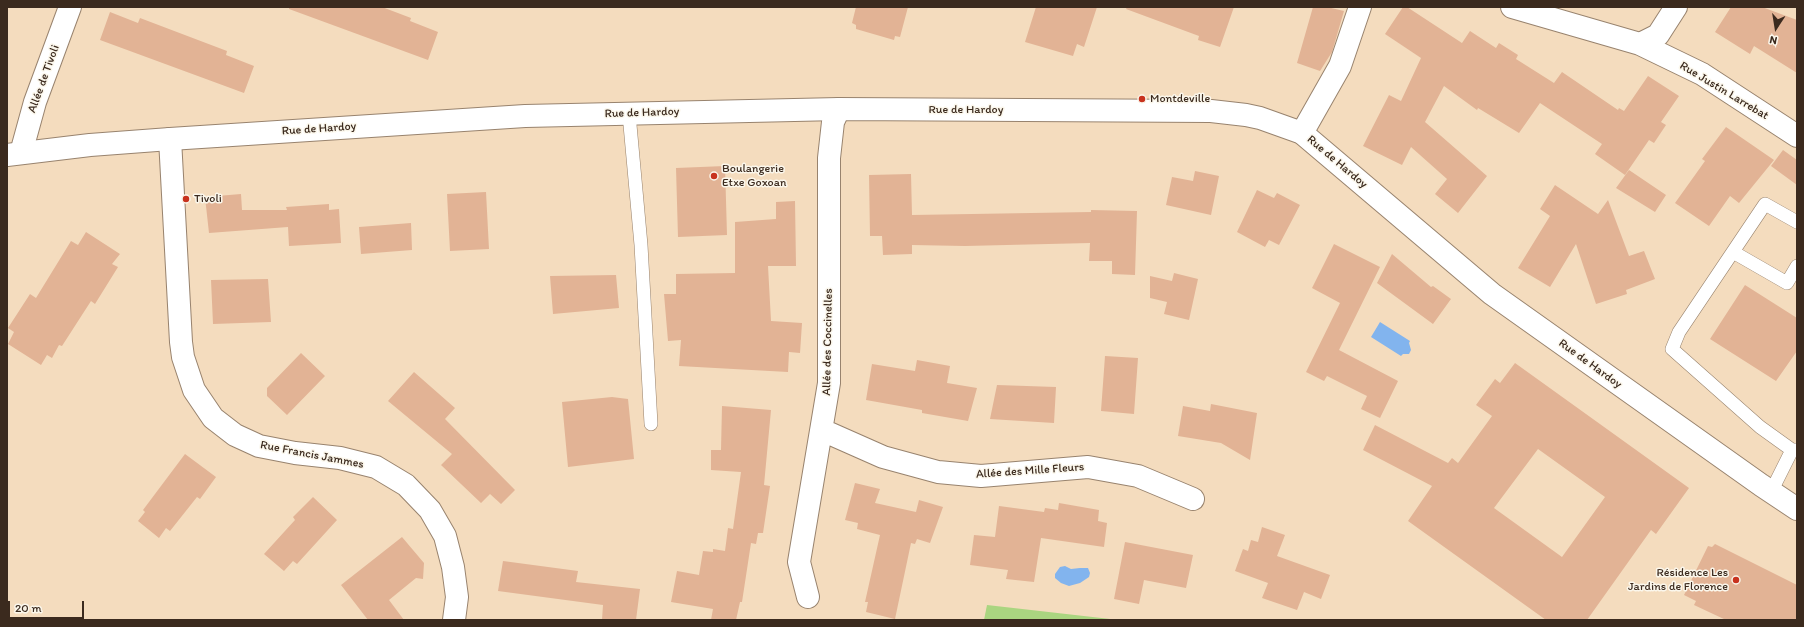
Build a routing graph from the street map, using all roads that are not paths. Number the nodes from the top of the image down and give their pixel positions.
1 (70, 7) edge
2 (1360, 7) edge
3 (1512, 7) edge
4 (1676, 7) edge
5 (1640, 44) junction
6 (839, 109) junction
7 (629, 114) junction
8 (1302, 133) junction
9 (1797, 136) edge
10 (170, 139) junction
11 (14, 154) edge
12 (1797, 222) edge
13 (1733, 252) junction
14 (1797, 266) edge
15 (651, 424) dead end
16 (822, 430) junction
17 (1795, 450) edge
18 (1771, 492) junction
19 (1192, 499) dead end
20 (1797, 509) edge
21 (808, 598) dead end
22 (454, 620) edge

1 - 11 street, Allée de Tivoli
2 - 8 street
3 - 5 street, Rue Justin Larrebat
4 - 5 street
5 - 9 street, Rue Justin Larrebat
6 - 7 street, Rue de Hardoy
6 - 8 street, Rue de Hardoy
6 - 16 street, Allée des Coccinelles
7 - 10 street, Rue de Hardoy
7 - 15 lane
8 - 18 street, Rue de Hardoy
10 - 11 street, Rue de Hardoy
10 - 22 street, Rue Francis Jammes
12 - 13 lane
13 - 14 lane
13 - 17 lane
16 - 19 street, Allée des Mille Fleurs
16 - 21 street, Allée des Coccinelles
17 - 18 lane
18 - 20 street, Rue de Hardoy

